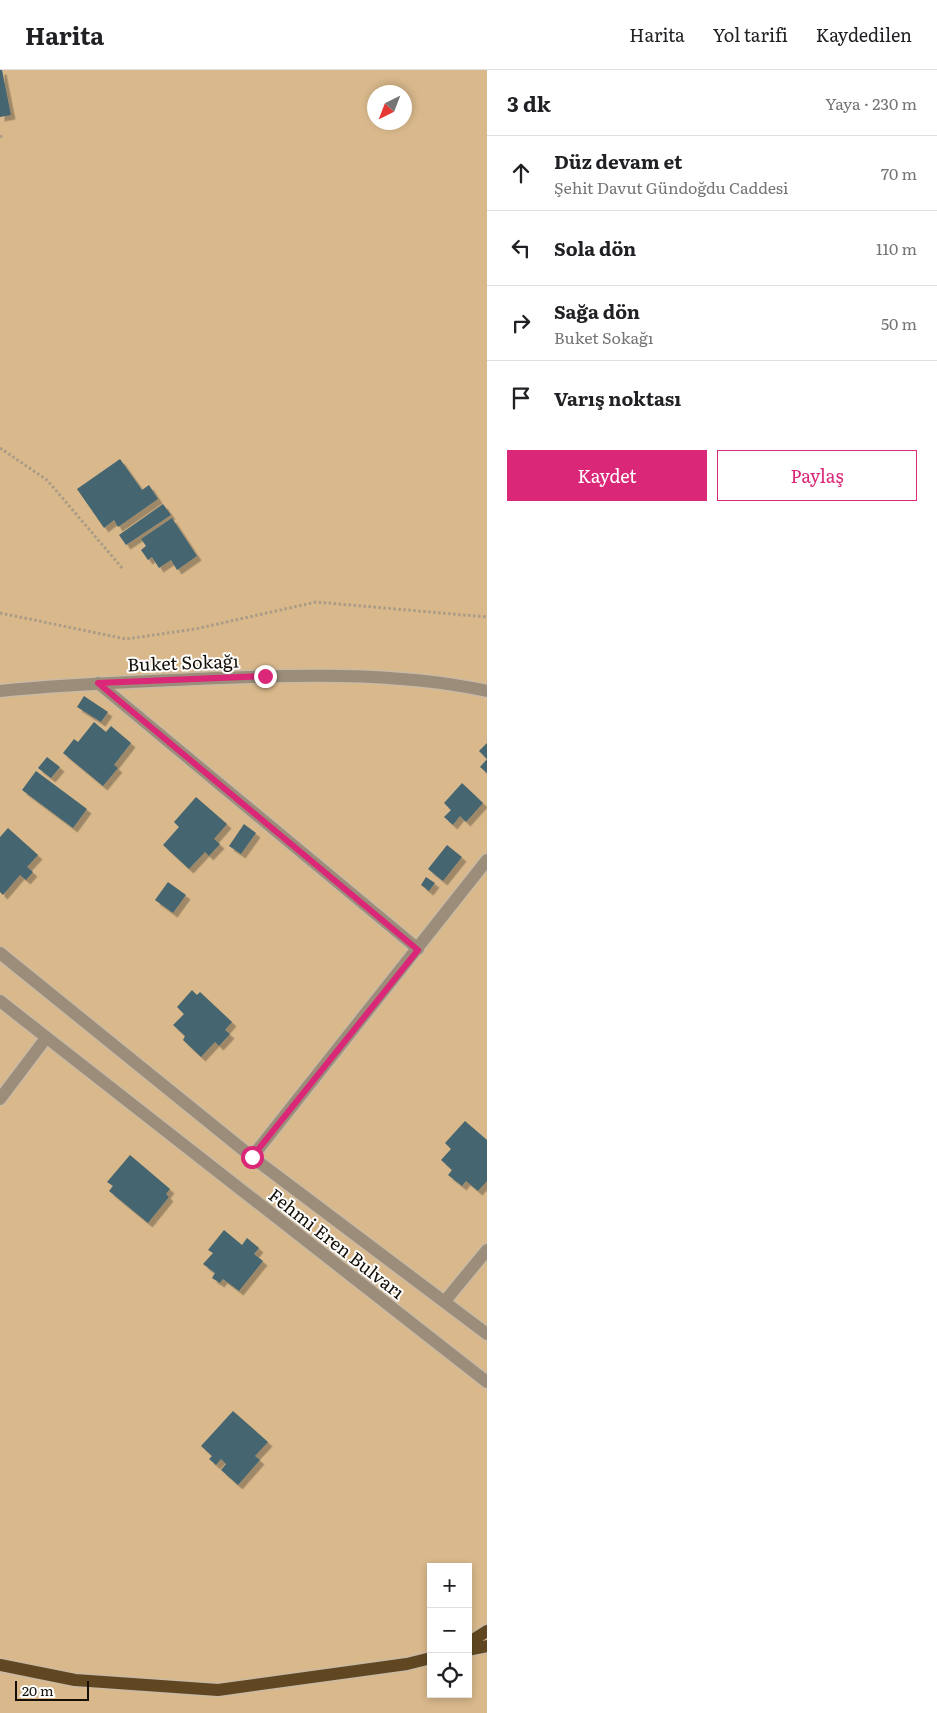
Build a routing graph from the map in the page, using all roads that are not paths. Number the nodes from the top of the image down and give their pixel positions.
1 (98, 683) junction
2 (0, 691) edge
3 (487, 692) edge
4 (487, 860) edge
5 (418, 950) junction
6 (0, 953) edge
7 (0, 1001) edge
8 (46, 1038) junction
9 (0, 1099) edge
10 (252, 1157) junction
11 (487, 1250) edge
12 (445, 1301) junction
13 (487, 1334) edge
14 (487, 1382) edge
15 (487, 1631) edge
16 (472, 1640) edge
17 (487, 1646) edge
18 (472, 1649) edge
19 (427, 1659) edge
20 (0, 1666) edge

1 - 2 street, Buket Sokağı
1 - 3 street, Buket Sokağı
1 - 5 street
4 - 5 street
5 - 10 street
6 - 10 street, Fehmi Eren Bulvarı
7 - 8 street, Fehmi Eren Bulvarı
8 - 9 street
8 - 14 street, Fehmi Eren Bulvarı
10 - 12 street, Fehmi Eren Bulvarı
11 - 12 street
12 - 13 street, Fehmi Eren Bulvarı
15 - 16 main road
17 - 18 main road
19 - 20 main road

